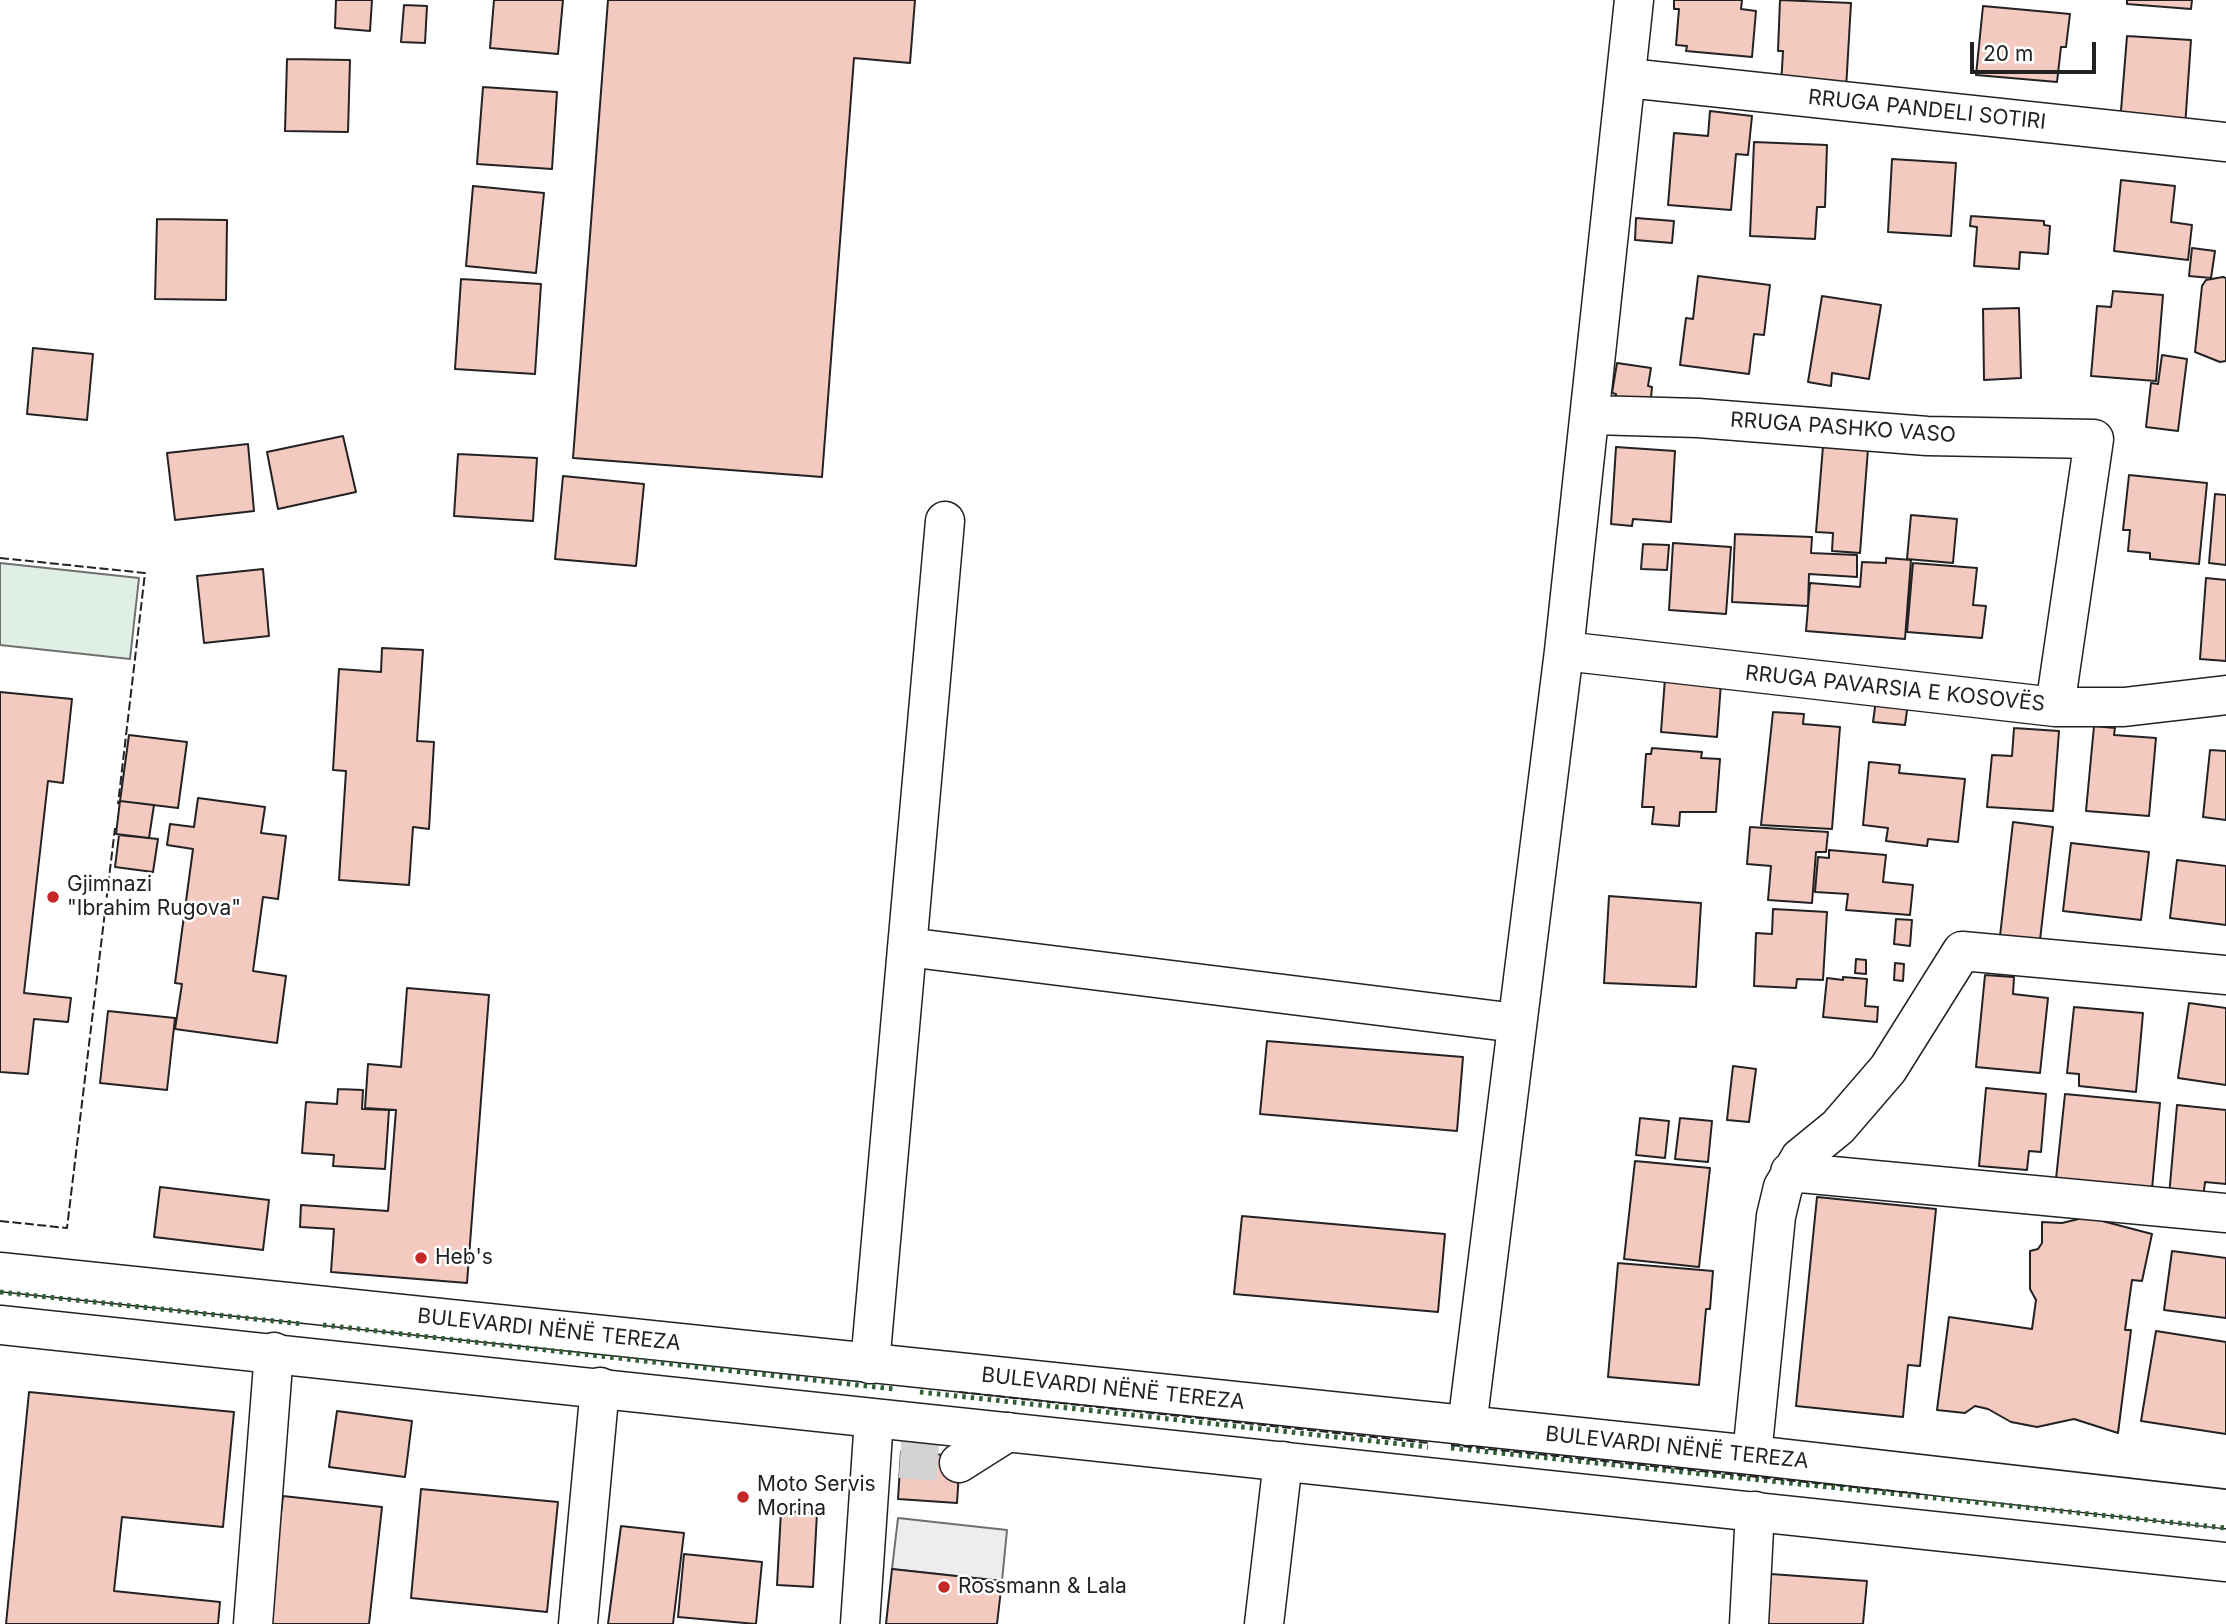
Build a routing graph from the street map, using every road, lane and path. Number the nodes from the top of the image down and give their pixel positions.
1 (1634, 0) edge
2 (1628, 78) junction
3 (2226, 142) edge
4 (1592, 415) junction
5 (945, 521) dead end
6 (1564, 651) junction
7 (2226, 695) edge
8 (2055, 707) junction
9 (907, 947) junction
10 (2226, 975) edge
11 (1516, 1023) junction
12 (1790, 1172) junction
13 (2226, 1213) edge
14 (0, 1272) edge
15 (0, 1325) edge
16 (274, 1352) junction
17 (870, 1364) junction
18 (600, 1387) junction
19 (1467, 1426) junction
20 (1008, 1432) junction
21 (882, 1444) junction
22 (1752, 1455) junction
23 (1283, 1461) junction
24 (959, 1463) tunnel mouth
25 (2226, 1509) edge
26 (1755, 1511) junction
27 (2226, 1562) edge
28 (253, 1624) edge
29 (578, 1624) edge
30 (860, 1624) edge
31 (1264, 1624) edge
32 (1749, 1624) edge

1 - 2 street
2 - 3 street, RRUGA PANDELI SOTIRI
2 - 4 street
4 - 6 street
4 - 8 street, RRUGA PASHKO VASO
5 - 9 street
6 - 8 street, RRUGA PAVARSIA E KOSOVËS
6 - 11 street
7 - 8 street, RRUGA PAVARSIA E KOSOVËS
9 - 11 street
9 - 17 street
10 - 12 street
11 - 19 street
12 - 13 street
12 - 22 street
14 - 17 street, BULEVARDI NËNË TEREZA
15 - 16 street
16 - 18 street
16 - 28 street
17 - 19 street, BULEVARDI NËNË TEREZA
18 - 21 street
18 - 29 street
19 - 22 street, BULEVARDI NËNË TEREZA
20 - 21 street
20 - 23 street
20 - 24 street
21 - 30 street
22 - 25 street, BULEVARDI NËNË TEREZA
23 - 26 street
23 - 31 street
26 - 27 street
26 - 32 street

